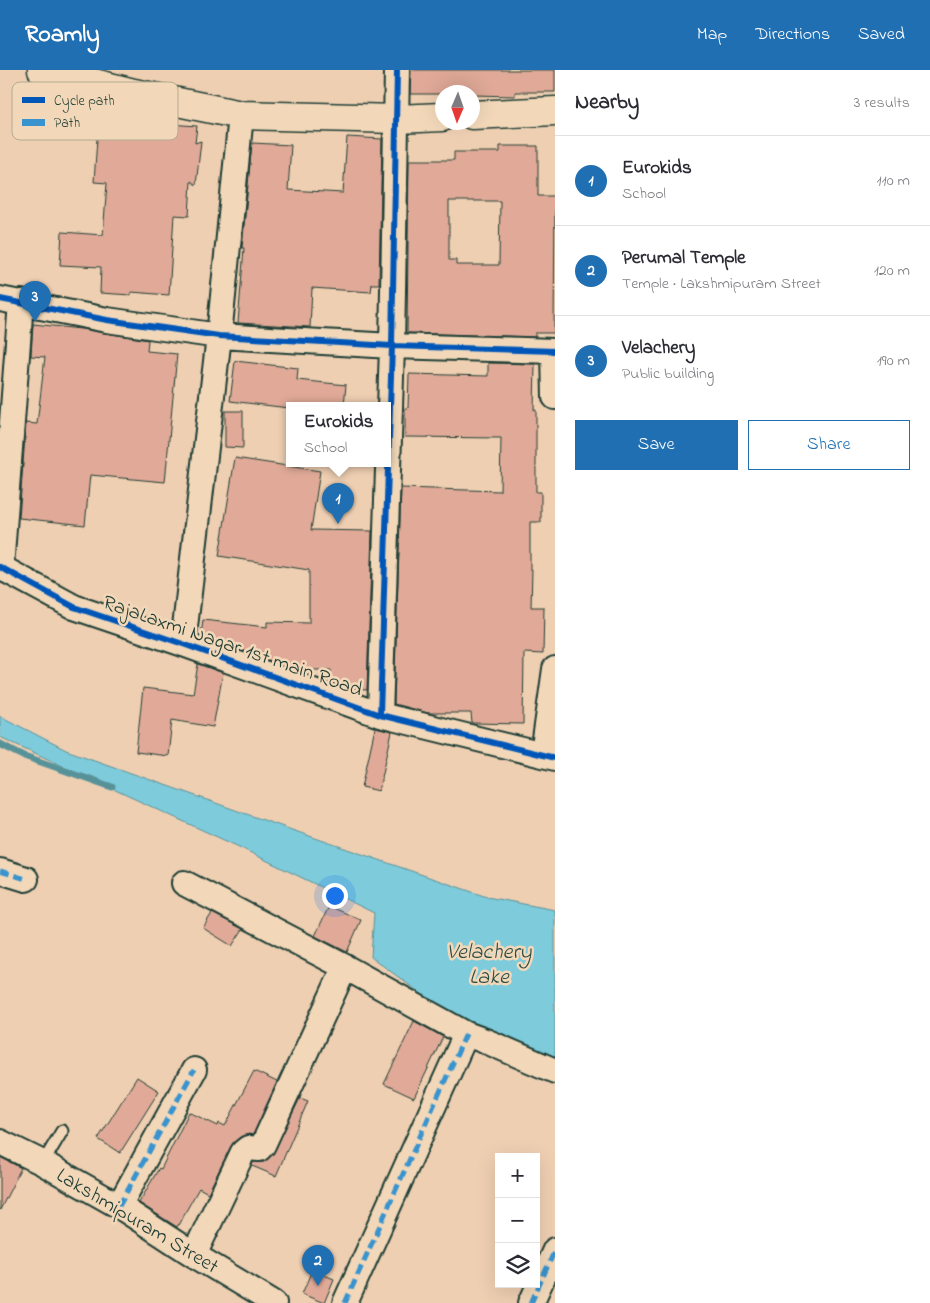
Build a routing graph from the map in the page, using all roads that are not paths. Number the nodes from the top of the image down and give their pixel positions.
1 (42, 70) edge
2 (397, 70) edge
3 (90, 82) edge
4 (178, 102) edge
5 (555, 111) edge
6 (242, 115) junction
7 (480, 115) edge
8 (435, 117) edge
9 (397, 119) junction
10 (11, 301) edge
11 (219, 336) junction
12 (392, 346) junction
13 (555, 351) edge
14 (555, 397) edge
15 (390, 402) edge
16 (388, 467) edge
17 (0, 568) edge
18 (183, 644) junction
19 (555, 669) edge
20 (380, 715) junction
21 (549, 756) edge
22 (0, 871) edge
23 (26, 879) dead end
24 (184, 884) dead end
25 (345, 967) junction
26 (466, 1034) junction
27 (194, 1070) dead end
28 (555, 1071) edge
29 (62, 1131) dead end
30 (0, 1142) edge
31 (43, 1163) junction
32 (120, 1206) junction
33 (555, 1250) edge
34 (194, 1255) junction
35 (274, 1303) edge
36 (345, 1303) edge
37 (531, 1303) edge

1 - 3 street
2 - 9 street
4 - 6 street
5 - 7 street
6 - 9 street
6 - 11 street
8 - 9 street
9 - 12 street
10 - 11 street
10 - 17 street
11 - 12 street
11 - 18 street
12 - 13 street
12 - 15 street
13 - 14 street
16 - 20 street
17 - 18 street, RajaLaxmi Nagar 1st main Road
18 - 20 street, RajaLaxmi Nagar 1st main Road
19 - 21 street
20 - 21 street, RajaLaxmi Nagar 1st main Road
22 - 23 street
24 - 25 street
25 - 26 street
25 - 34 street
26 - 28 street
26 - 36 street
27 - 32 street
29 - 31 lane
30 - 31 street, Lakshmipuram Street
31 - 32 street, Lakshmipuram Street
32 - 34 street, Lakshmipuram Street
33 - 37 street
34 - 35 street, Lakshmipuram Street

